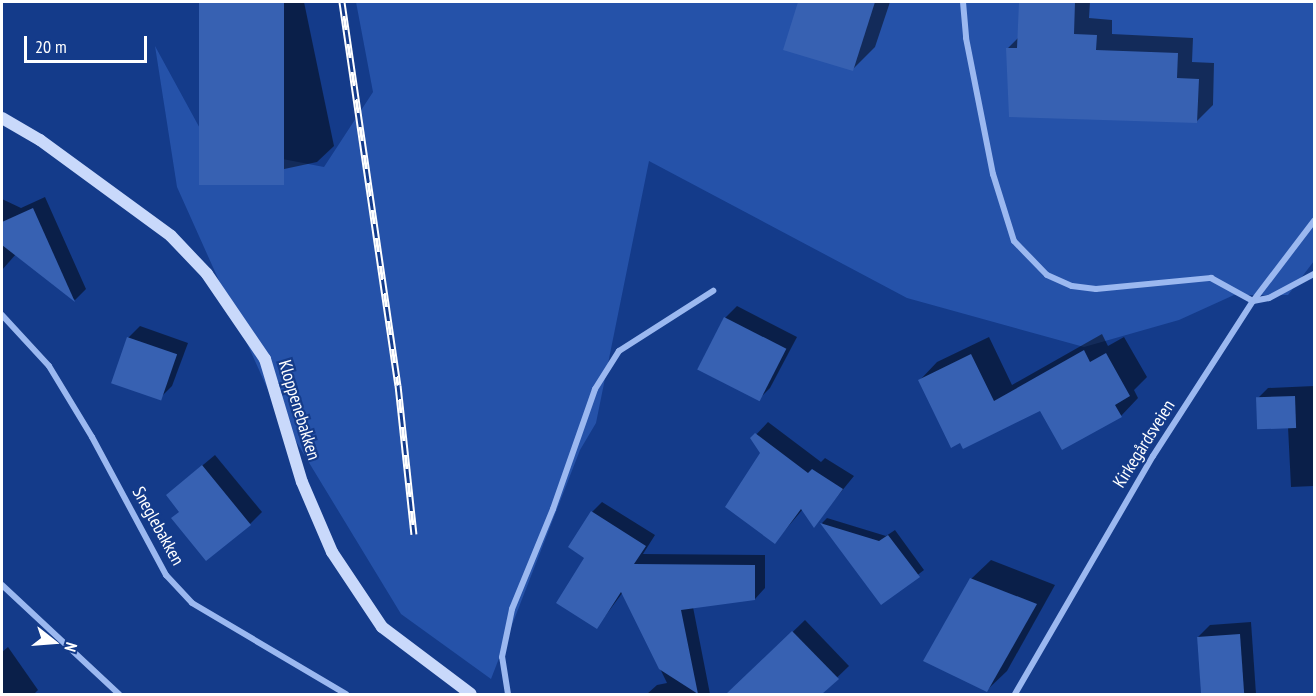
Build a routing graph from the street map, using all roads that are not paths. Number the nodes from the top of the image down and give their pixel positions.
1 (963, 2) edge
2 (2, 118) edge
3 (1314, 220) edge
4 (1314, 274) edge
5 (713, 291) dead end
6 (1253, 301) junction
7 (2, 315) edge
8 (2, 585) edge
9 (119, 694) edge
10 (346, 694) edge
11 (471, 694) edge
12 (508, 694) edge
13 (1015, 694) edge

1 - 6 street
2 - 11 main road, Kloppenebakken
3 - 6 street, Kirkegårdsveien
4 - 6 street
5 - 12 street
6 - 13 street, Kirkegårdsveien
7 - 10 street, Sneglebakken
8 - 9 street

